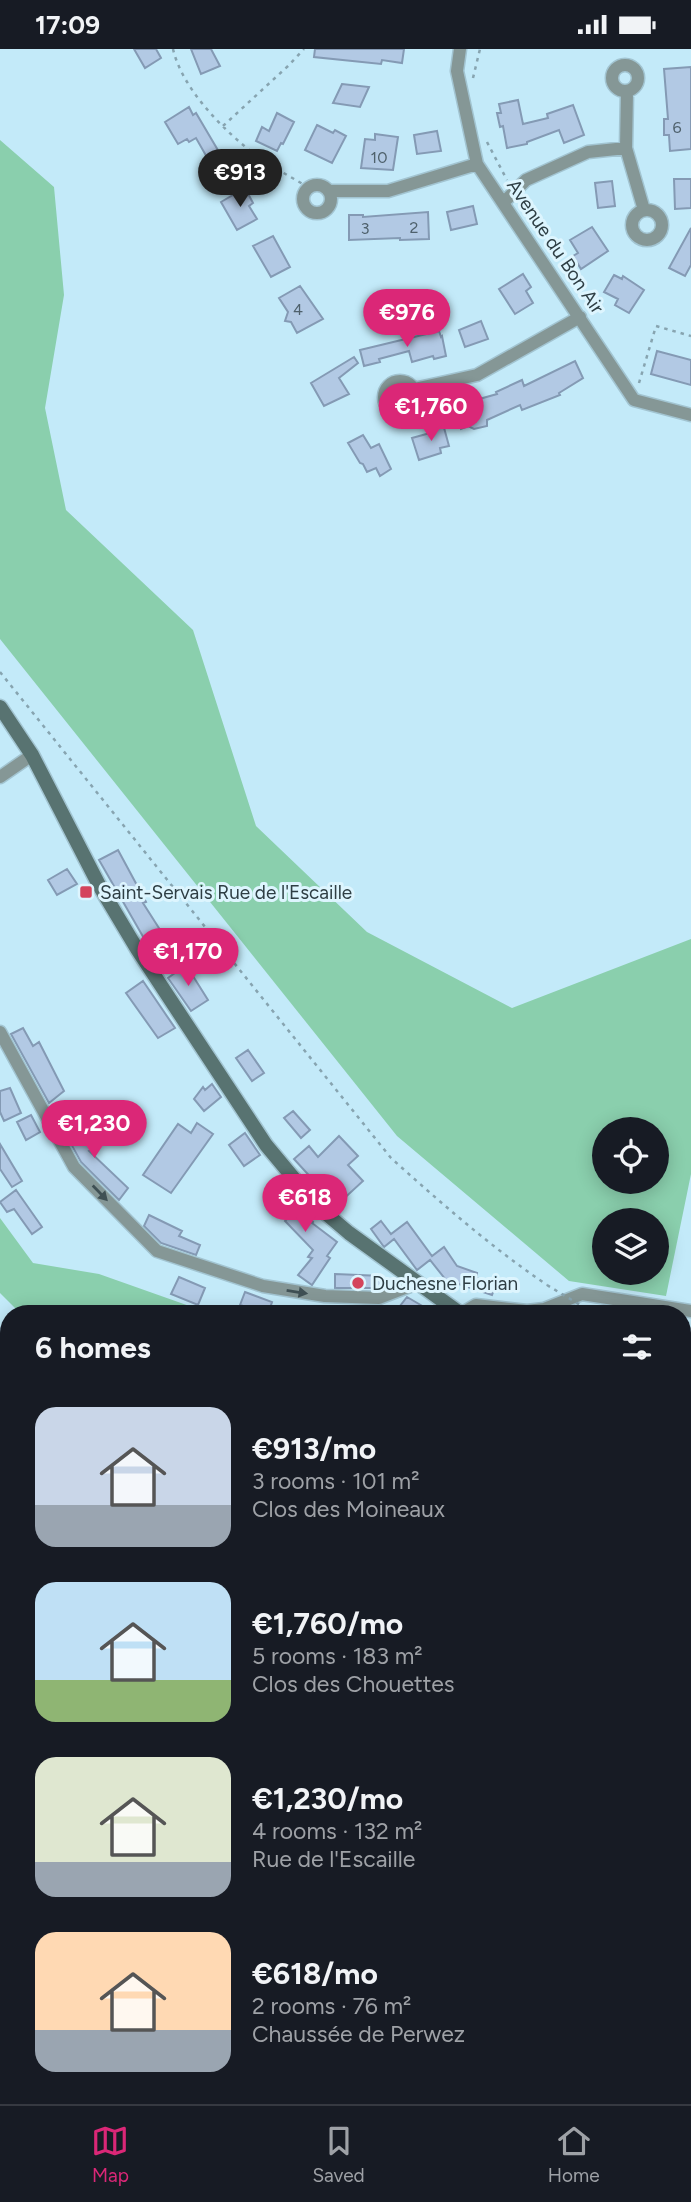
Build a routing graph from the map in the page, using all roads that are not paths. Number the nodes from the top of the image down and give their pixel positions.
1 (460, 49) edge
2 (627, 92) dead end
3 (626, 148) junction
4 (477, 164) junction
5 (329, 191) junction
6 (509, 198) junction
7 (644, 210) dead end
8 (580, 317) junction
9 (414, 389) dead end
10 (691, 415) edge
11 (0, 707) edge
12 (32, 755) junction
13 (0, 777) edge
14 (0, 1032) edge
15 (418, 1283) junction
16 (449, 1305) edge
17 (554, 1305) edge
18 (654, 1305) edge

1 - 4 street, Avenue du Bon Air
2 - 3 street
3 - 6 street
3 - 7 street
4 - 5 street
4 - 6 street, Avenue du Bon Air
5 - 5 street
6 - 8 street, Avenue du Bon Air
8 - 9 street
8 - 10 street, Avenue du Bon Air
11 - 12 main road
12 - 13 street
12 - 15 main road
14 -> 15 street
15 - 16 main road
17 - 18 street

